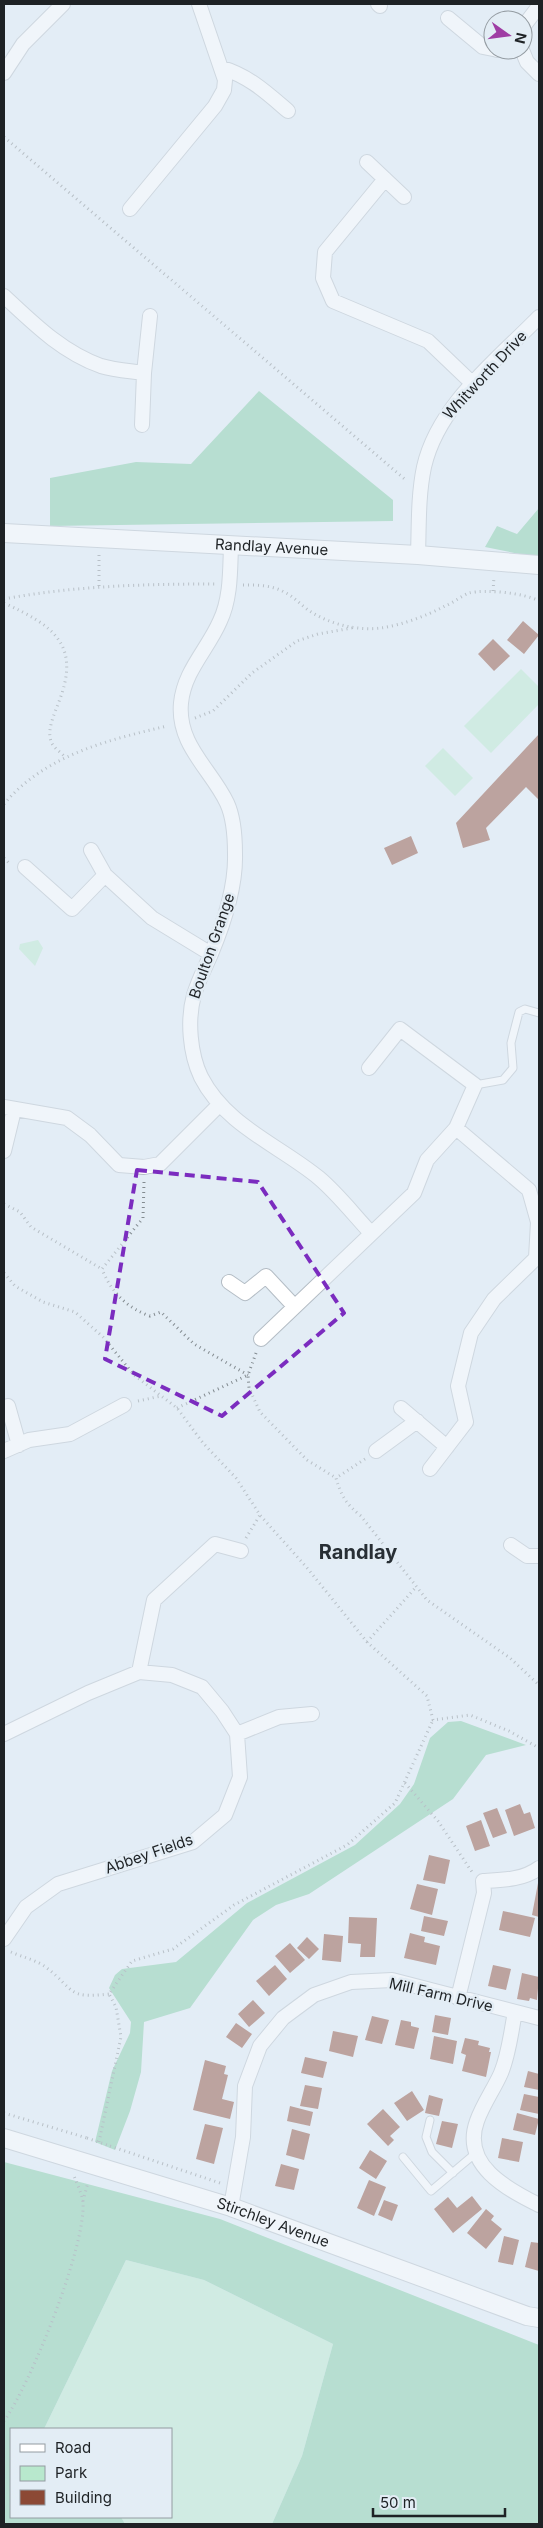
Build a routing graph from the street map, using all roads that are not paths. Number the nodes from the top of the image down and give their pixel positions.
1 (63, 4) edge
2 (199, 4) edge
3 (448, 18) dead end
4 (483, 47) edge
5 (526, 60) edge
6 (222, 68) junction
7 (4, 73) edge
8 (539, 74) edge
9 (288, 111) dead end
10 (367, 162) dead end
11 (385, 179) junction
12 (404, 196) dead end
13 (130, 209) dead end
14 (4, 296) edge
15 (150, 316) dead end
16 (539, 317) edge
17 (144, 373) junction
18 (474, 384) junction
19 (142, 425) dead end
20 (4, 533) edge
21 (231, 546) junction
22 (418, 555) junction
23 (539, 565) edge
24 (91, 850) dead end
25 (25, 867) dead end
26 (105, 875) junction
27 (211, 954) junction
28 (539, 1013) edge
29 (369, 1068) dead end
30 (475, 1085) junction
31 (220, 1104) junction
32 (9, 1108) edge
33 (456, 1128) junction
34 (4, 1151) edge
35 (371, 1233) junction
36 (229, 1282) dead end
37 (294, 1306) junction
38 (261, 1339) road end
39 (124, 1404) road end
40 (8, 1406) dead end
41 (401, 1408) dead end
42 (417, 1421) junction
43 (19, 1445) junction
44 (447, 1447) junction
45 (4, 1451) edge
46 (376, 1451) road end
47 (430, 1470) dead end
48 (511, 1545) dead end
49 (240, 1551) road end
50 (539, 1556) edge
51 (139, 1672) junction
52 (312, 1714) dead end
53 (4, 1734) edge
54 (237, 1734) junction
55 (539, 1868) edge
56 (4, 1939) edge
57 (458, 1998) junction
58 (515, 2012) junction
59 (539, 2018) edge
60 (430, 2120) dead end
61 (4, 2138) edge
62 (478, 2152) junction
63 (403, 2157) dead end
64 (453, 2173) junction
65 (539, 2204) edge
66 (230, 2207) junction
67 (539, 2318) edge

1 - 7 street
2 - 6 street
3 - 4 street
5 - 8 street
6 - 9 street
6 - 13 street
10 - 11 street
11 - 12 street
11 - 18 street
14 - 17 street
15 - 17 street
16 - 18 street, Whitworth Drive
17 - 19 street
18 - 22 street, Whitworth Drive
20 - 21 street, Randlay Avenue
21 - 22 street, Randlay Avenue
21 - 27 street, Boulton Grange
22 - 23 street, Randlay Avenue
24 - 26 street
25 - 26 street
26 - 27 street
27 - 31 street, Boulton Grange
28 - 30 lane
29 - 30 street
30 - 33 street
31 - 32 street
31 - 35 street, Boulton Grange
32 - 34 street
33 - 35 street
33 - 44 street
35 - 37 street
36 - 37 street
37 - 38 street
39 - 43 street
40 - 43 street
41 - 42 street
42 - 44 street
42 - 46 street
43 - 45 street
44 - 47 street
48 - 50 street
49 - 51 street
51 - 53 street
51 - 54 street
52 - 54 street
54 - 56 street, Abbey Fields
55 - 57 street
57 - 58 street, Mill Farm Drive
57 - 66 street, Mill Farm Drive
58 - 59 street, Mill Farm Drive
58 - 62 street
60 - 64 lane
61 - 66 street, Stirchley Avenue
62 - 64 lane
62 - 65 street
63 - 64 lane
66 - 67 street, Stirchley Avenue

